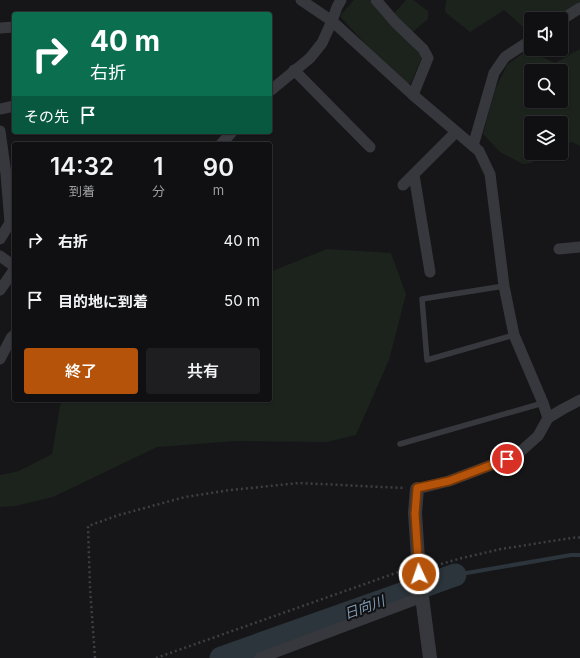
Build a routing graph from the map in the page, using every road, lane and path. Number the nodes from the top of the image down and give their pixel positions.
1 (302, 0) edge
2 (341, 0) edge
3 (376, 0) edge
4 (580, 8) edge
5 (568, 16) edge
6 (332, 22) junction
7 (12, 27) edge
8 (0, 28) edge
9 (524, 45) edge
10 (294, 70) junction
11 (272, 89) edge
12 (413, 95) junction
13 (12, 106) edge
14 (0, 109) edge
15 (0, 131) edge
16 (456, 132) junction
17 (230, 134) edge
18 (223, 142) edge
19 (473, 146) junction
20 (370, 147) dead end
21 (3, 175) edge
22 (414, 175) junction
23 (403, 185) dead end
24 (0, 239) edge
25 (580, 247) edge
26 (559, 249) dead end
27 (0, 256) edge
28 (12, 265) edge
29 (430, 272) dead end
30 (12, 273) edge
31 (504, 286) junction
32 (0, 290) edge
33 (514, 335) junction
34 (12, 337) edge
35 (0, 359) edge
36 (580, 400) edge
37 (543, 403) junction
38 (548, 418) junction
39 (400, 444) dead end
40 (417, 488) junction
41 (580, 538) edge
42 (419, 570) junction
43 (422, 597) junction
44 (95, 658) edge
45 (156, 658) edge
46 (260, 658) edge
47 (430, 658) edge

1 - 6 street
2 - 6 street
3 - 12 street
4 - 5 street
6 - 10 street
6 - 12 street
7 - 8 street
9 - 19 street
10 - 11 street
10 - 20 street
12 - 16 street
13 - 14 street
15 - 21 street
16 - 19 street
16 - 22 street
17 - 18 street
19 - 31 street
21 - 24 street
22 - 23 street
22 - 29 street
25 - 26 street
27 - 28 street
30 - 32 street
31 - 33 street
31 - 33 lane
33 - 37 street
34 - 35 street
36 - 38 street
37 - 38 street
37 - 39 lane
38 - 40 street
40 - 42 street
40 - 44 path
41 - 42 path
42 - 43 street
42 - 45 path
43 - 46 street
43 - 47 street

